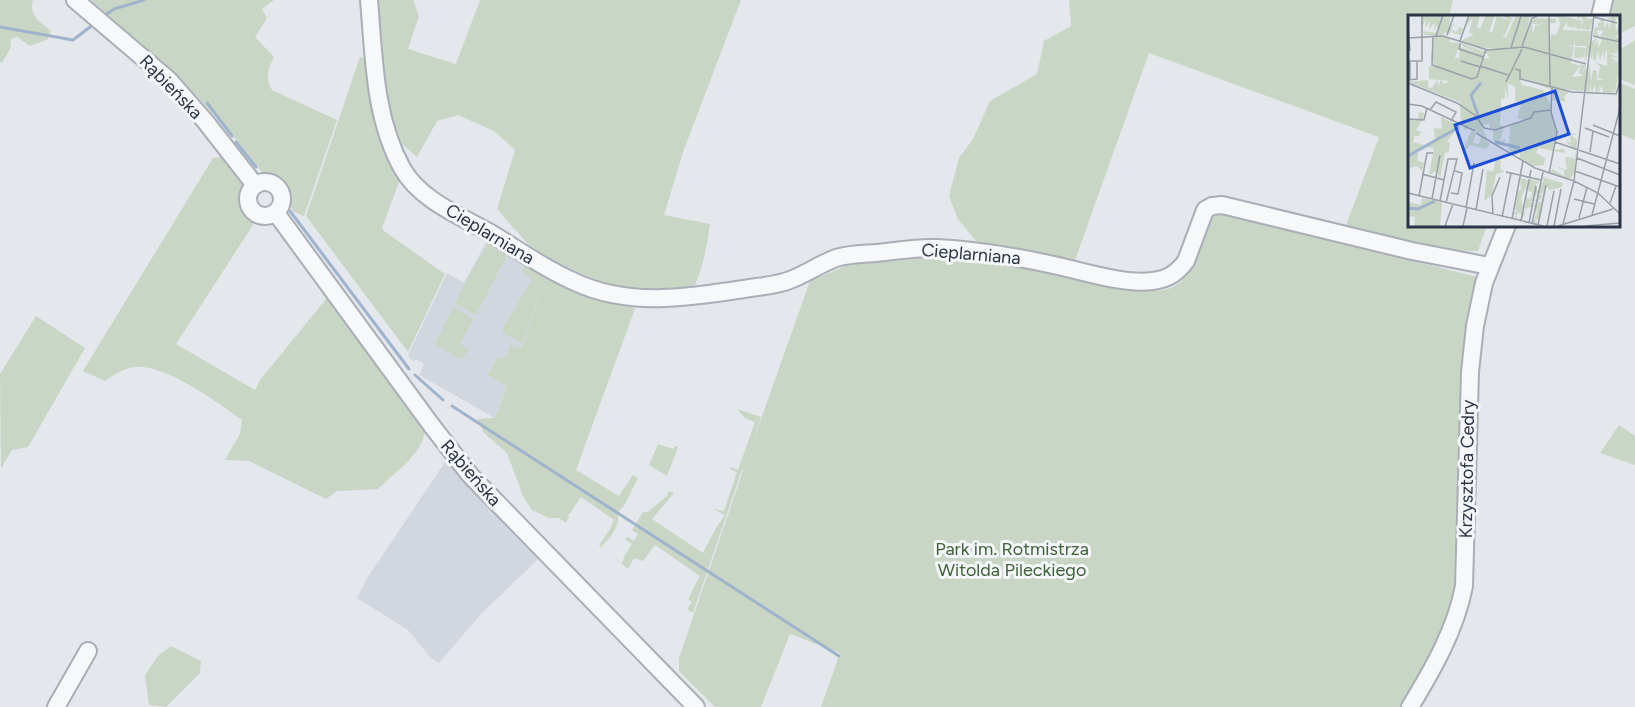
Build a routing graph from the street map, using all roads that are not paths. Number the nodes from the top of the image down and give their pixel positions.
1 (75, 0) edge
2 (369, 0) edge
3 (1604, 0) edge
4 (1600, 15) edge
5 (255, 185) junction
6 (276, 213) junction
7 (1507, 226) edge
8 (1489, 266) junction
9 (88, 651) dead end
10 (56, 707) edge
11 (696, 707) edge
12 (1410, 707) edge

1 - 5 street, Rąbieńska
2 - 8 street, Cieplarniana
3 - 4 street
5 - 6 street
5 - 6 street
6 - 11 street, Rąbieńska
7 - 8 street, Krzysztofa Cedry
8 - 12 street, Krzysztofa Cedry
9 - 10 street

